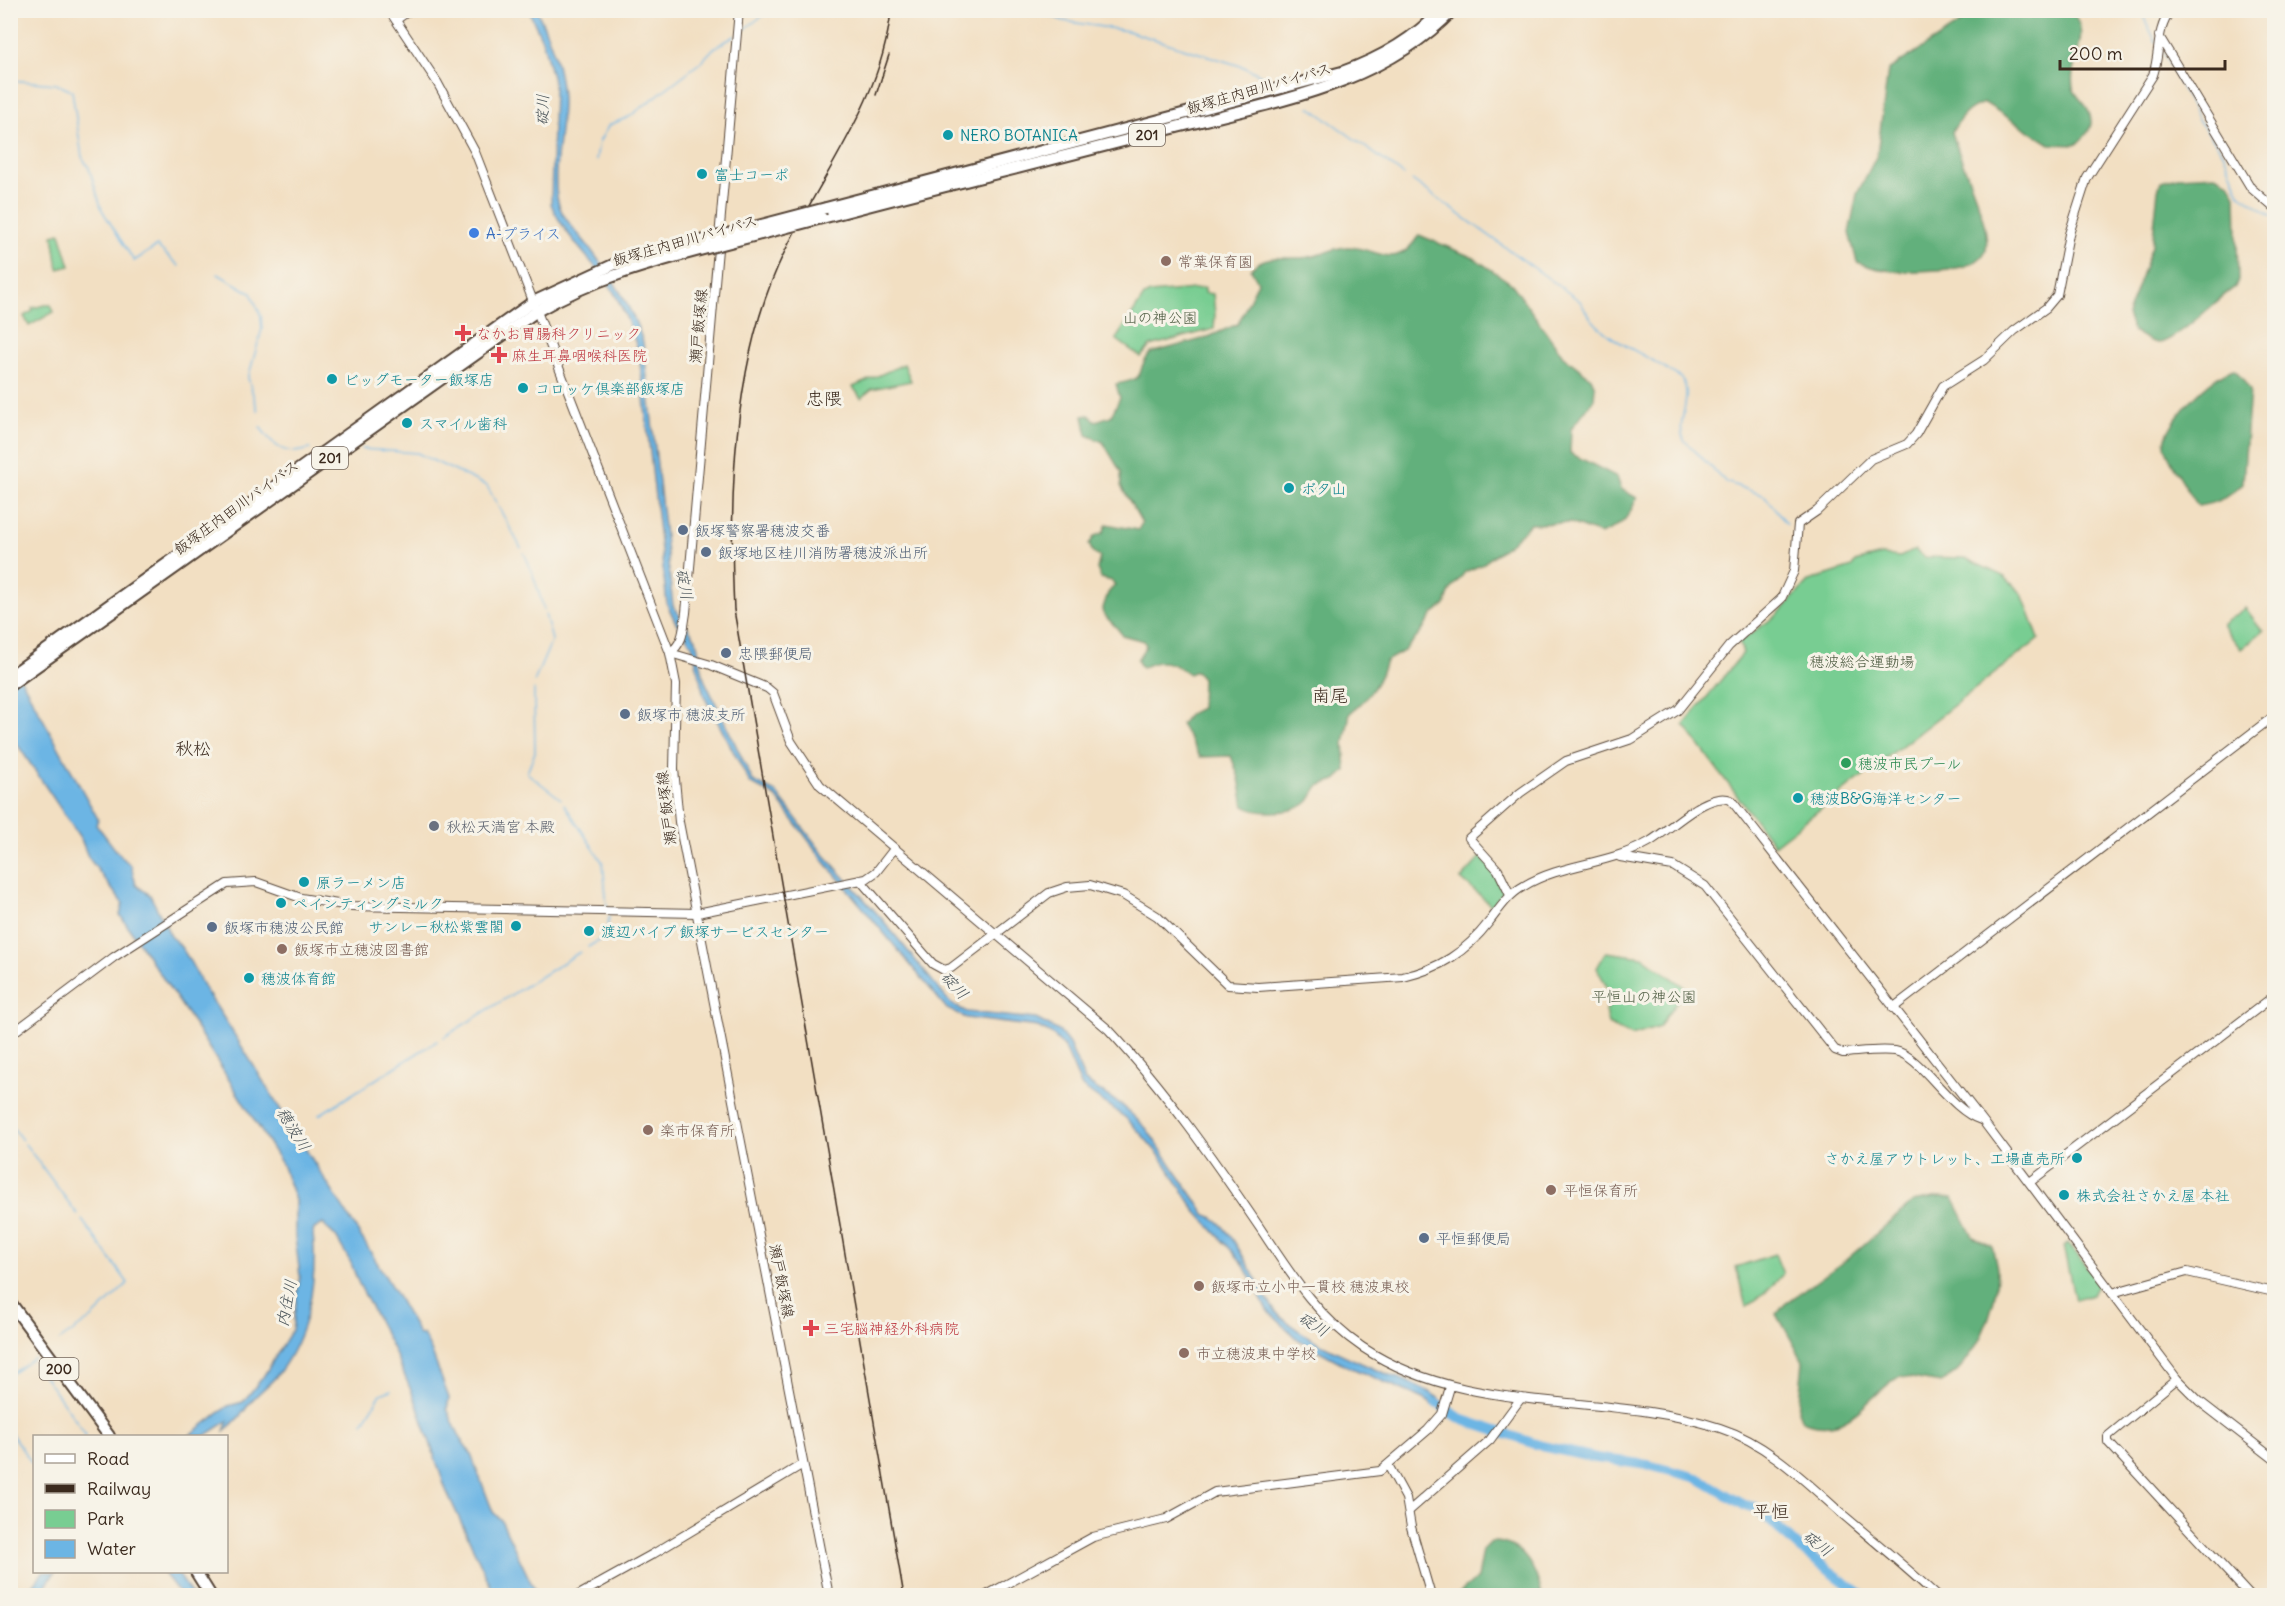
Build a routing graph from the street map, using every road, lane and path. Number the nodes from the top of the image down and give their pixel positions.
1 (389, 10) edge
2 (410, 10) edge
3 (739, 10) edge
4 (1441, 10) edge
5 (1453, 10) edge
6 (2171, 10) edge
7 (396, 20) junction
8 (2159, 37) junction
9 (2274, 208) edge
10 (824, 213) junction
11 (535, 307) junction
12 (68, 640) junction
13 (670, 653) junction
14 (10, 676) edge
15 (10, 685) edge
16 (2274, 716) edge
17 (894, 849) junction
18 (1619, 857) junction
19 (860, 880) junction
20 (1510, 895) junction
21 (697, 913) junction
22 (996, 932) junction
23 (2274, 996) edge
24 (1893, 1008) junction
25 (10, 1035) edge
26 (1983, 1121) junction
27 (2030, 1182) junction
28 (2274, 1292) edge
29 (2112, 1293) junction
30 (10, 1302) edge
31 (10, 1313) edge
32 (2177, 1379) junction
33 (1450, 1387) junction
34 (1521, 1398) junction
35 (99, 1435) edge
36 (108, 1435) edge
37 (2274, 1459) edge
38 (803, 1464) junction
39 (1388, 1465) junction
40 (1410, 1510) junction
41 (197, 1573) edge
42 (205, 1573) edge
43 (211, 1596) edge
44 (218, 1596) edge
45 (577, 1596) edge
46 (829, 1596) edge
47 (985, 1596) edge
48 (1431, 1596) edge
49 (1937, 1596) edge
50 (2250, 1596) edge

1 - 7 street
2 - 7 street
3 - 13 street, 瀬戸飯塚線
4 - 10 highway, 飯塚庄内田川バイパス / 201
5 - 10 highway, 飯塚庄内田川バイパス / 201
6 - 8 street
7 - 11 street
8 - 9 street
8 - 20 street
10 - 11 highway, 飯塚庄内田川バイパス / 201, bridge
11 - 12 highway, 飯塚庄内田川バイパス / 201
11 - 13 street
12 - 14 highway, 飯塚庄内田川バイパス / 201
12 - 15 highway, 飯塚庄内田川バイパス / 201
13 - 17 street
13 - 21 street, 瀬戸飯塚線
16 - 24 street
17 - 19 street
17 - 22 street
18 - 20 street
18 - 24 street
18 - 26 street
19 - 21 street
19 - 22 street
20 - 22 street
21 - 25 street
21 - 38 street, 瀬戸飯塚線
22 - 33 street
23 - 27 street
24 - 26 street
26 - 27 street
27 - 29 street
28 - 29 street
29 - 32 street
30 - 36 highway, 200
31 - 35 highway, 200
32 - 37 street
32 - 50 street
33 - 34 street
33 - 39 street
34 - 40 street
34 - 49 street
38 - 45 street
38 - 46 street, 瀬戸飯塚線
39 - 40 street
39 - 47 street
40 - 48 street
41 - 43 highway
42 - 44 highway

